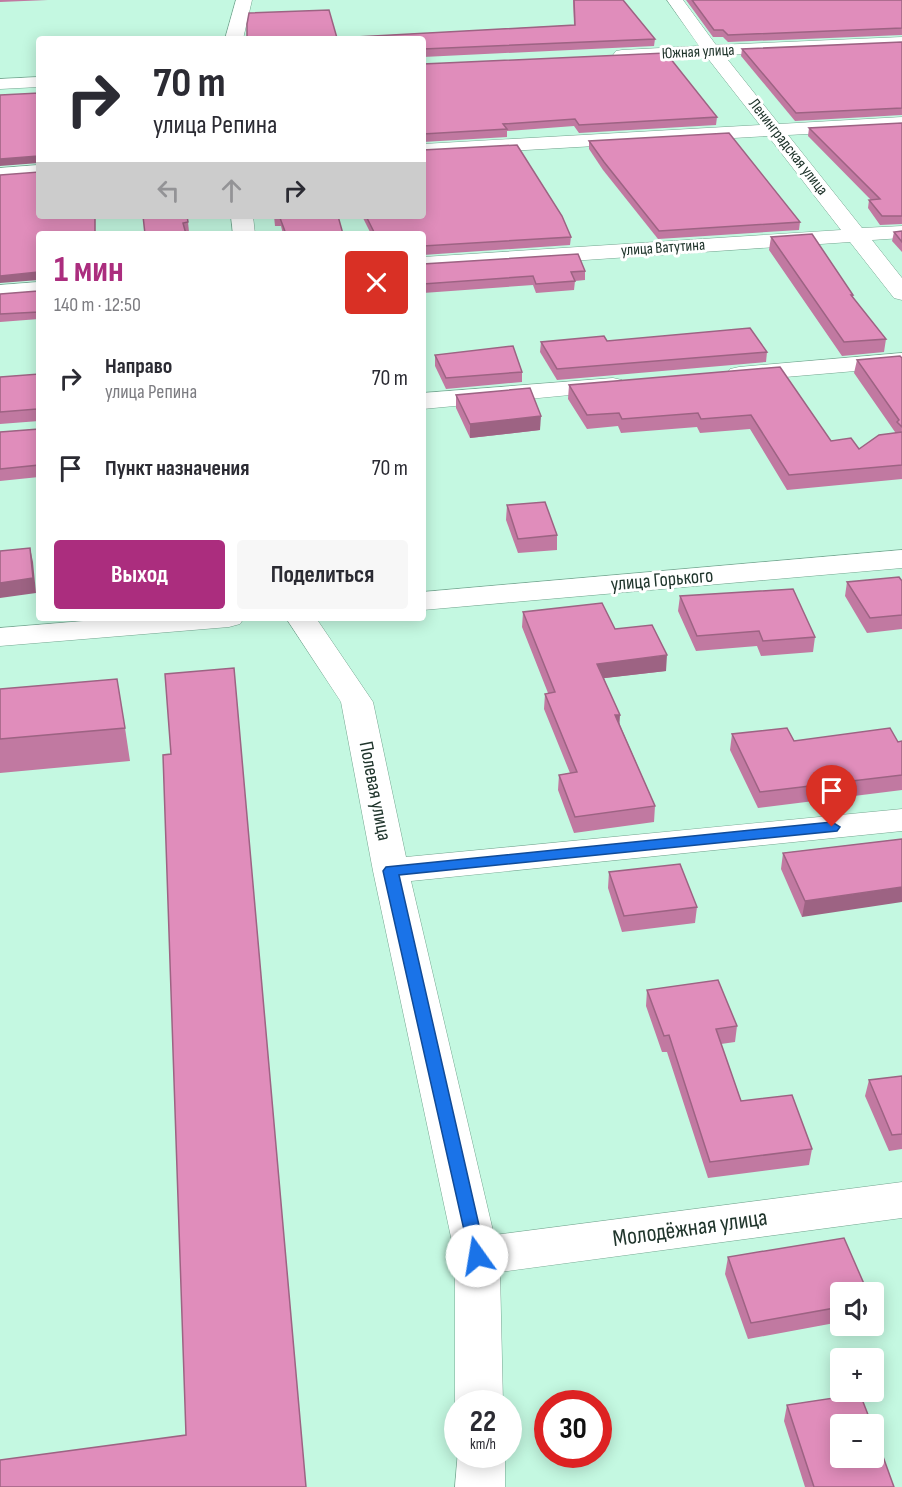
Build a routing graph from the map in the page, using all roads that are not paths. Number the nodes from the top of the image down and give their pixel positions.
1 (244, 0) edge
2 (675, 0) edge
3 (235, 36) edge
4 (902, 42) edge
5 (711, 51) junction
6 (607, 56) edge
7 (36, 82) edge
8 (0, 84) edge
9 (902, 123) edge
10 (776, 131) junction
11 (426, 150) edge
12 (36, 171) edge
13 (0, 174) edge
14 (902, 232) edge
15 (856, 235) junction
16 (426, 264) edge
17 (36, 289) edge
18 (0, 292) edge
19 (902, 293) edge
20 (902, 360) edge
21 (715, 376) edge
22 (633, 383) edge
23 (426, 401) edge
24 (902, 559) edge
25 (426, 602) edge
26 (193, 621) edge
27 (303, 621) edge
28 (0, 637) edge
29 (902, 820) edge
30 (391, 871) junction
31 (902, 1200) edge
32 (477, 1256) junction
33 (479, 1390) edge
34 (480, 1468) edge
35 (480, 1487) edge

1 - 3 street
2 - 5 street, Ленинградская улица
4 - 5 street, Южная улица
5 - 6 street, Южная улица
5 - 10 street, Ленинградская улица
7 - 8 street
9 - 10 street
10 - 11 street
10 - 15 street, Ленинградская улица
12 - 13 street
14 - 15 street, улица Ватутина
15 - 16 street, улица Ватутина
15 - 19 street, Ленинградская улица
17 - 18 street
20 - 21 street
22 - 23 street
24 - 25 street, улица Горького
26 - 28 street
27 - 30 street, Полевая улица
29 - 30 street
30 - 32 street, Полевая улица
31 - 32 street, Молодёжная улица
32 - 33 street, Полевая улица
34 - 35 street

